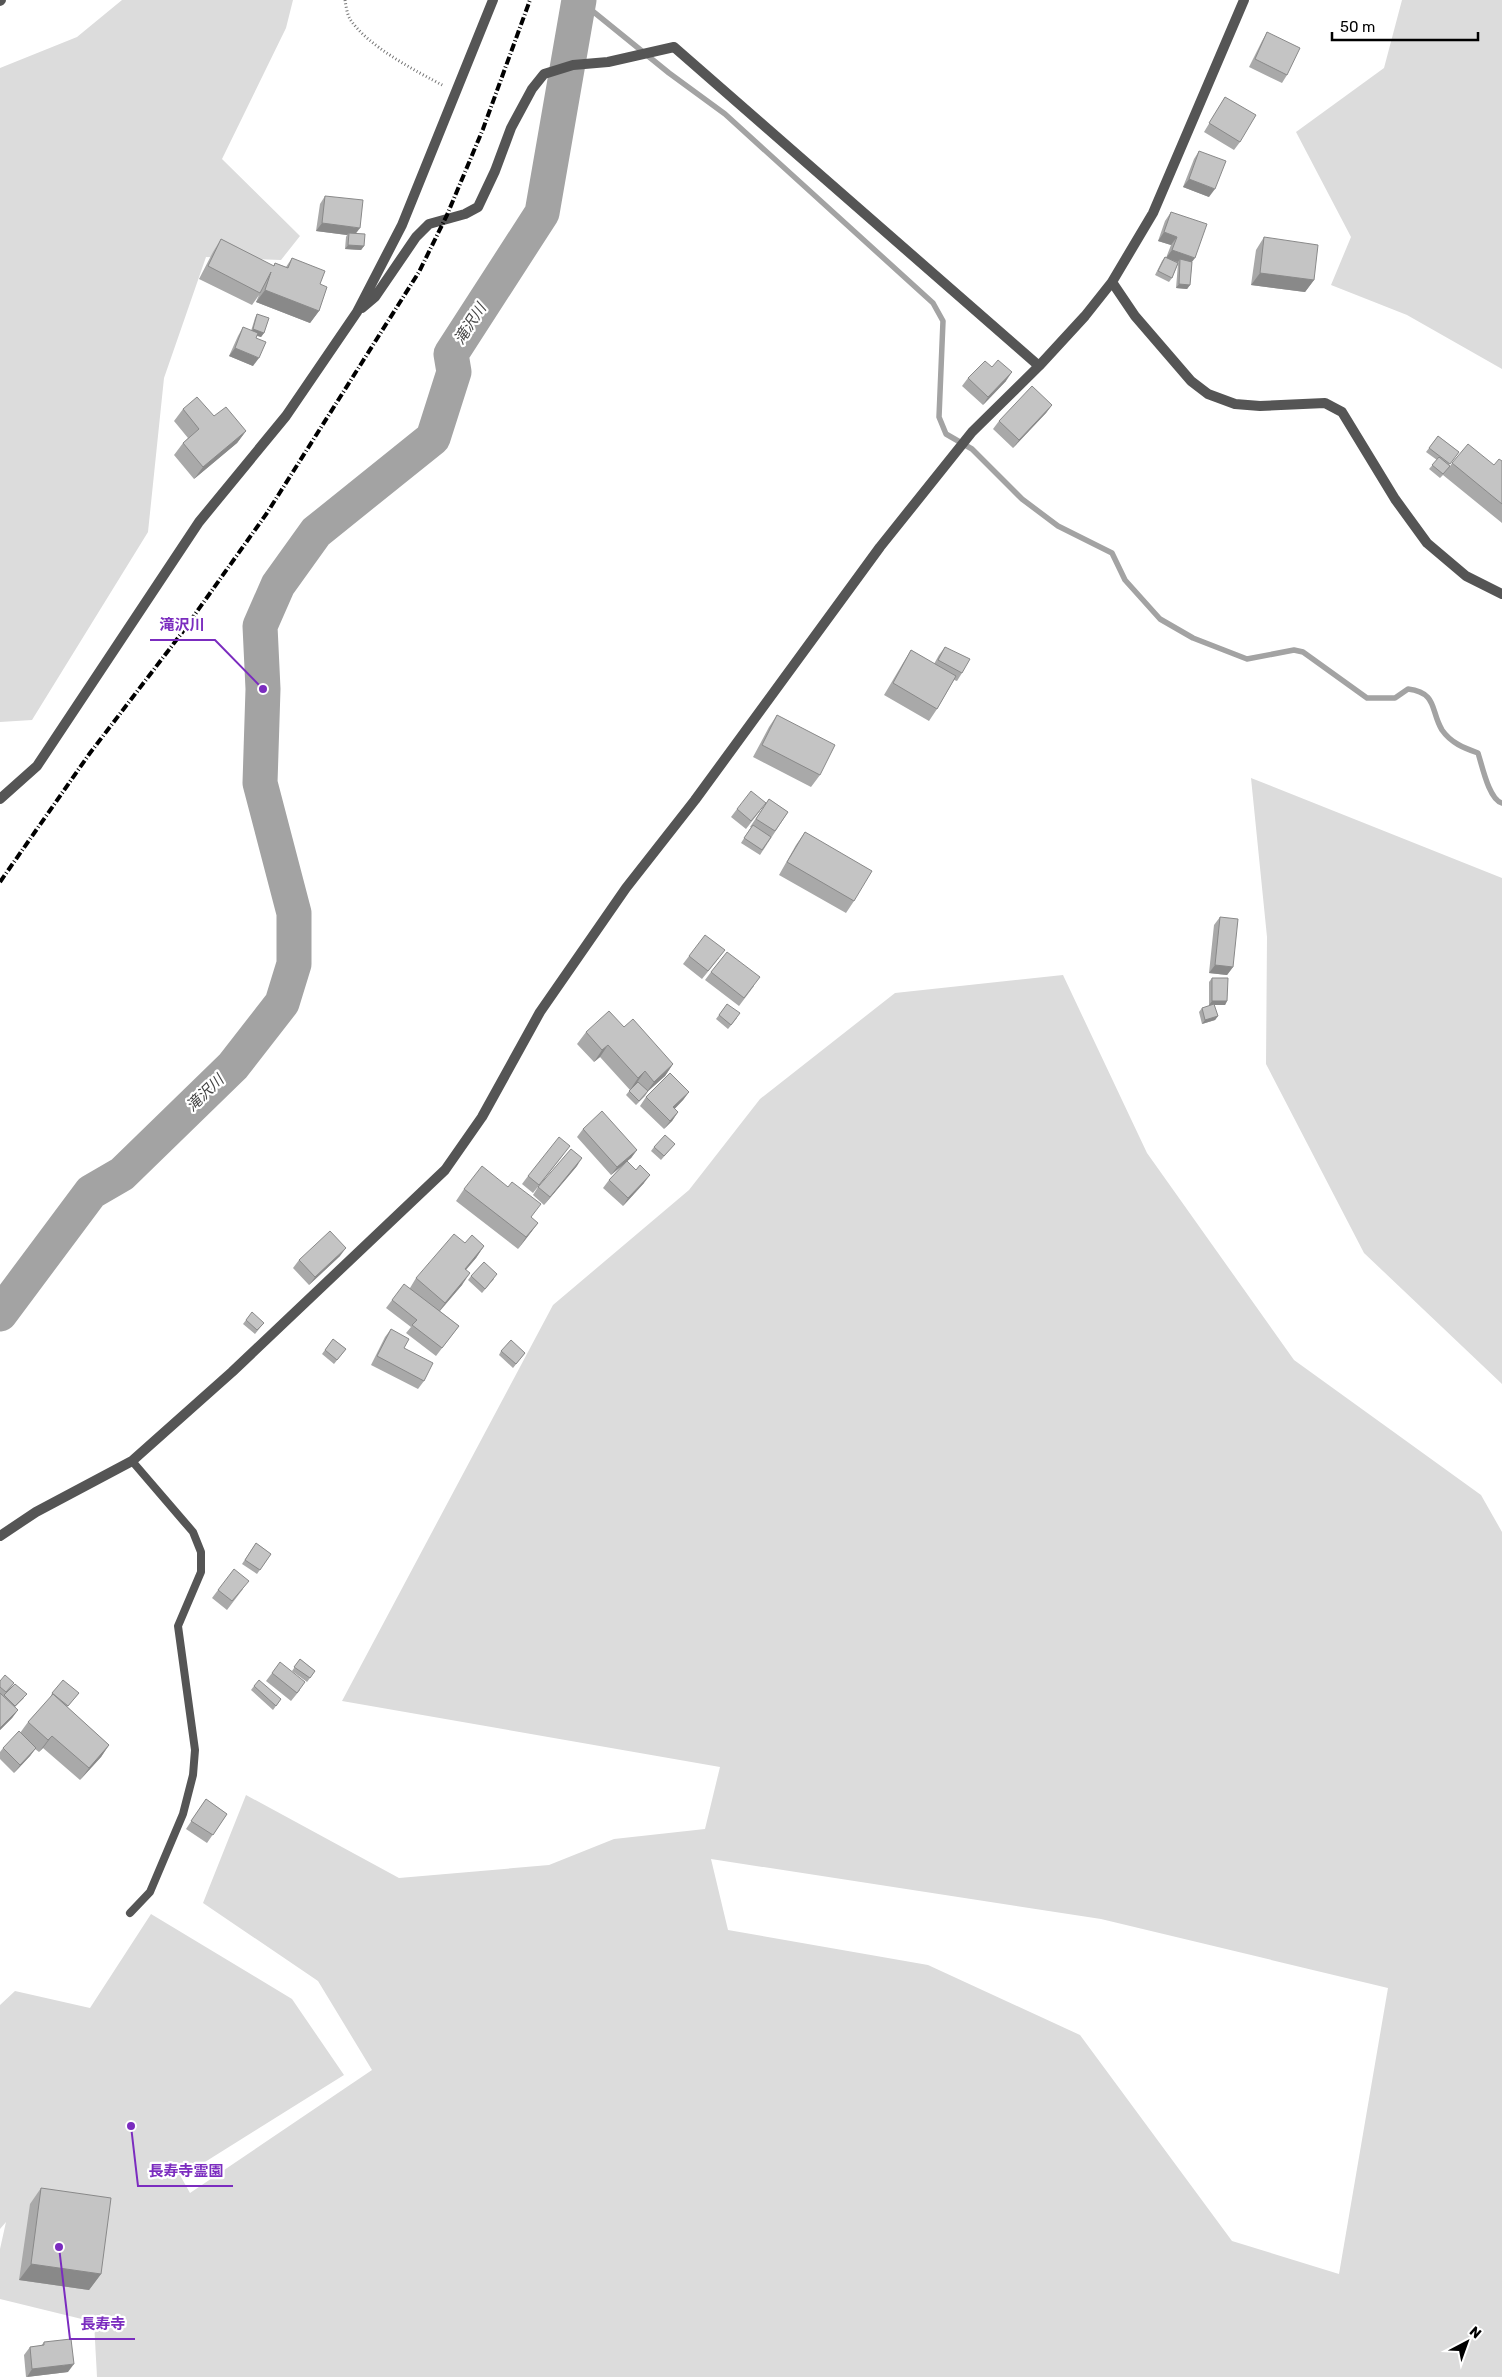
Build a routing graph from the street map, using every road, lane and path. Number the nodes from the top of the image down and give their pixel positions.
1 (344, 0) edge
2 (493, 0) edge
3 (1244, 0) edge
4 (456, 92) junction
5 (1112, 282) junction
6 (357, 312) junction
7 (1039, 366) junction
8 (1502, 594) edge
9 (0, 799) edge
10 (132, 1461) junction
11 (0, 1536) edge
12 (130, 1913) dead end

1 - 4 path
2 - 4 street
3 - 5 street
4 - 6 street
5 - 7 street
5 - 8 street
6 - 7 street
6 - 9 street
7 - 10 street
10 - 11 street
10 - 12 lane

